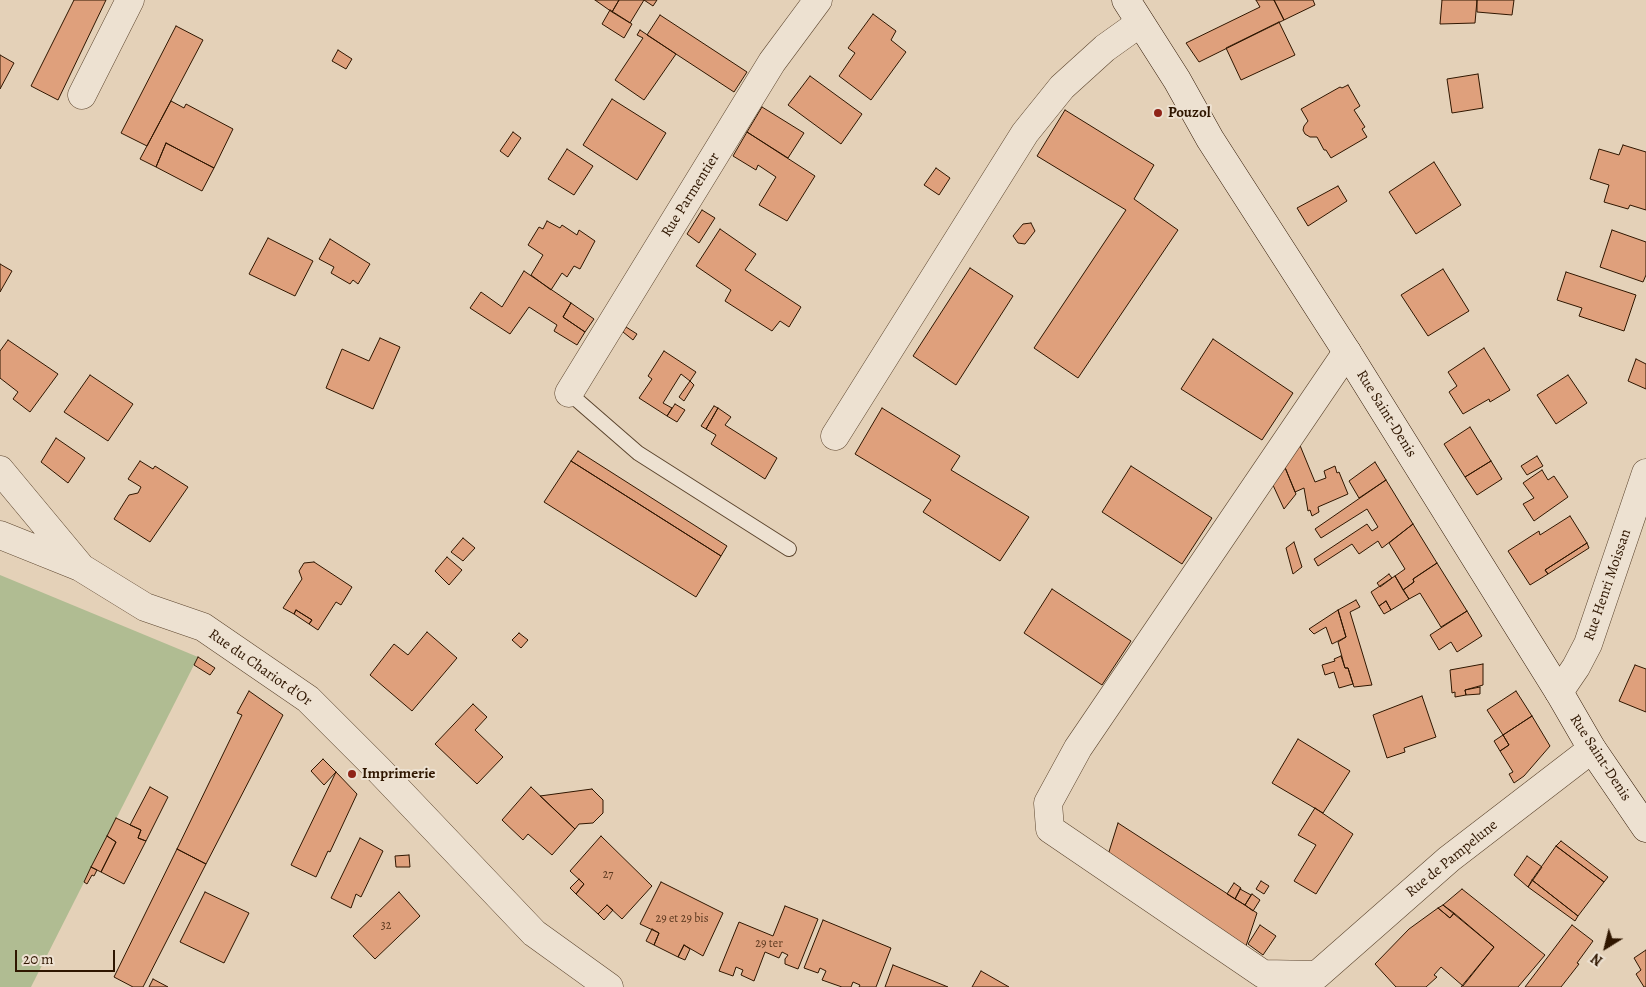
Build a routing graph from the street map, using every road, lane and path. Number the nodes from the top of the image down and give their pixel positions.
1 (130, 0) edge
2 (818, 0) edge
3 (1126, 0) edge
4 (1140, 23) junction
5 (82, 95) dead end
6 (1347, 352) junction
7 (569, 393) joint
8 (835, 436) dead end
9 (0, 470) edge
10 (1646, 473) edge
11 (0, 535) edge
12 (789, 549) dead end
13 (80, 566) junction
14 (1559, 692) junction
15 (1592, 749) junction
16 (1646, 828) edge
17 (609, 987) edge

1 - 5 street
2 - 7 street, Rue Parmentier
3 - 4 street, Rue Saint-Denis
4 - 6 street, Rue Saint-Denis
4 - 8 street
6 - 14 street, Rue Saint-Denis
6 - 15 street, Rue de Pampelune
7 - 12 lane
9 - 13 street
10 - 14 street, Rue Henri Moissan
11 - 13 street, Rue du Chariot d'Or
13 - 17 street, Rue du Chariot d'Or
14 - 15 street, Rue Saint-Denis
15 - 16 street, Rue Saint-Denis

